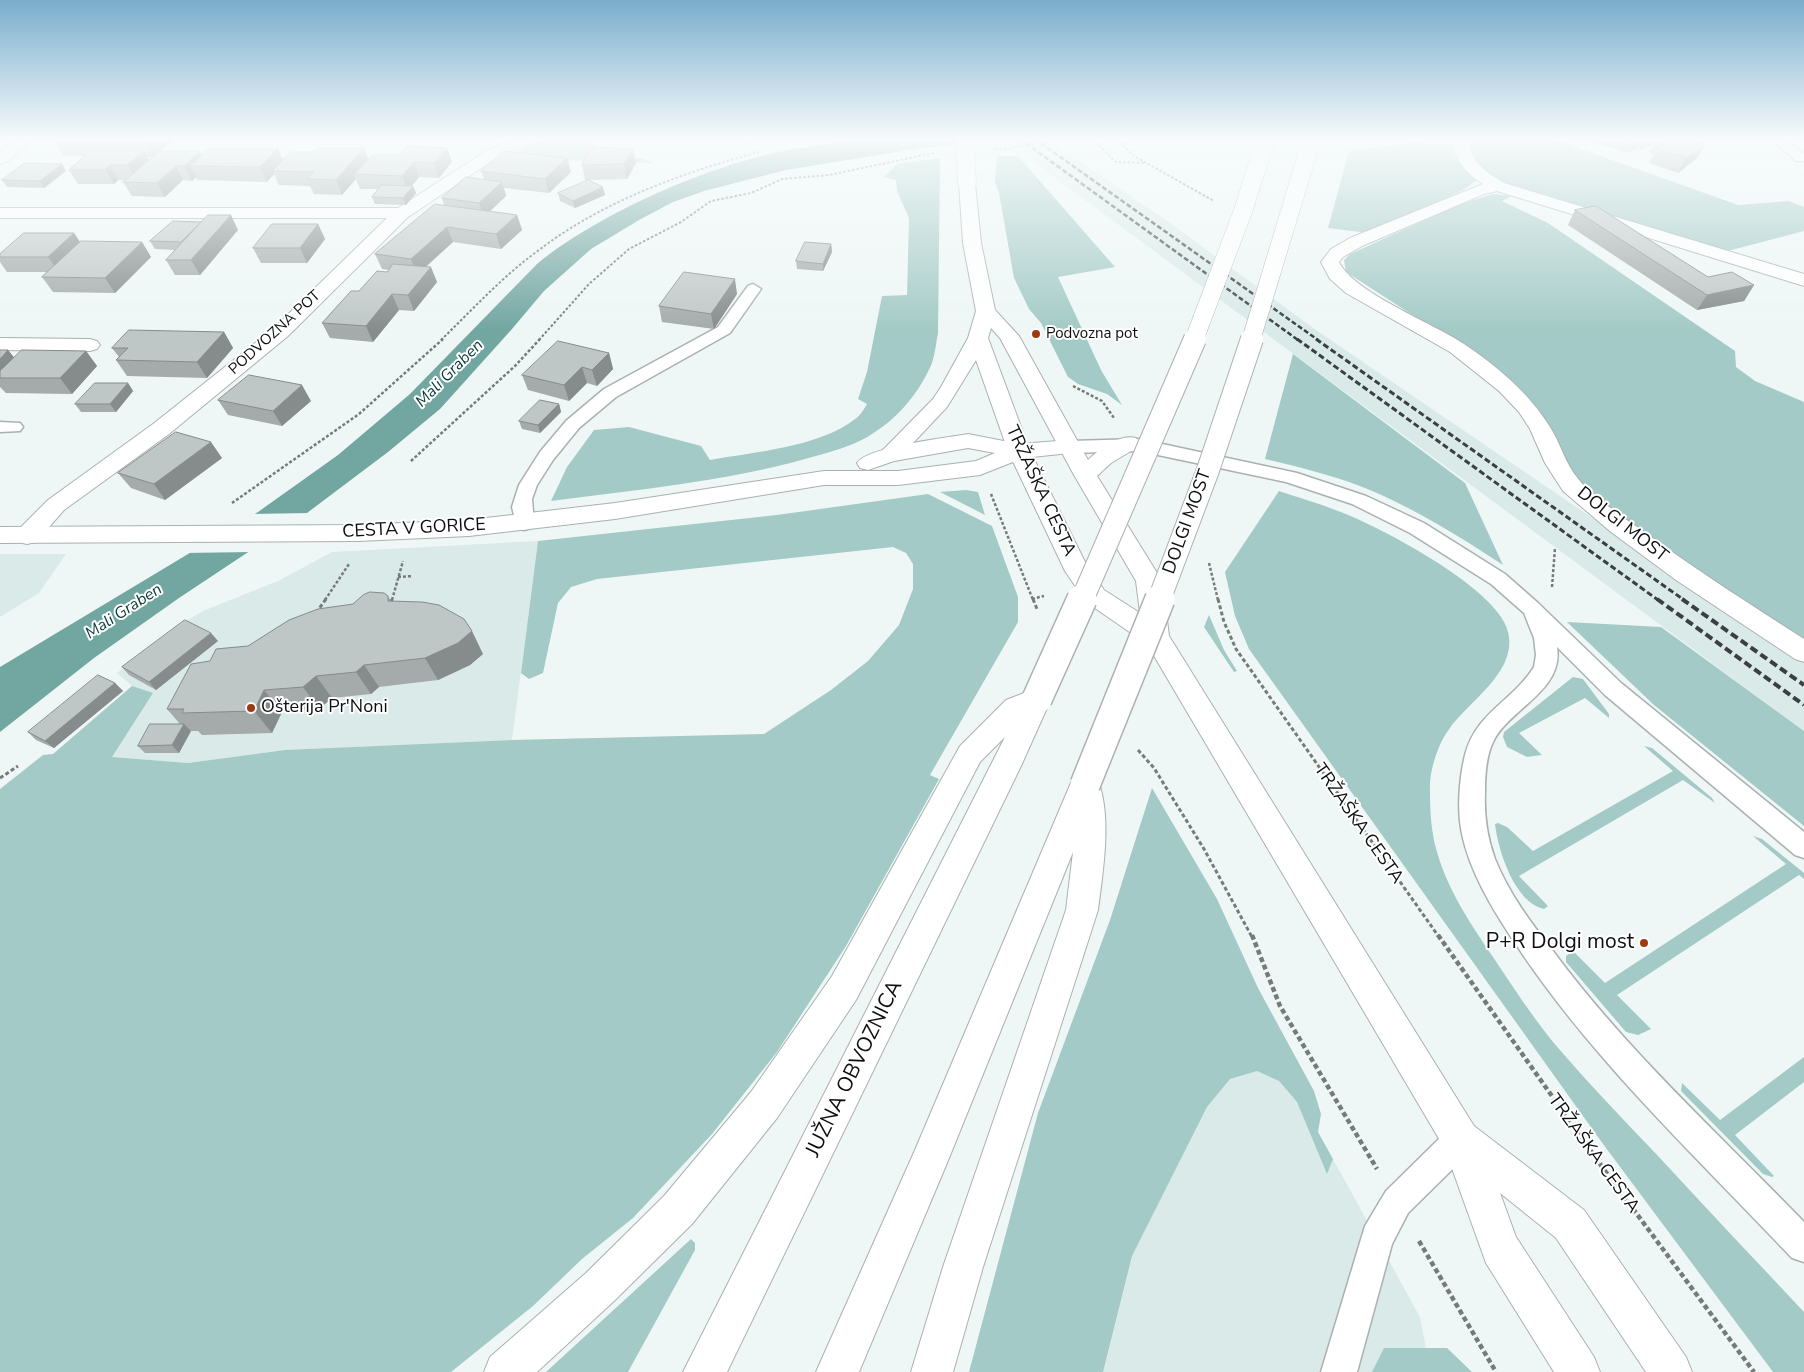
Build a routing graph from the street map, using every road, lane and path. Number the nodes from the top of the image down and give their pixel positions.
1 (417, 203) edge
2 (620, 203) edge
3 (707, 203) edge
4 (969, 203) edge
5 (1245, 203) edge
6 (1294, 203) edge
7 (1448, 203) edge
8 (1553, 203) edge
9 (0, 213) edge
10 (402, 213) junction
11 (1804, 280) edge
12 (752, 289) dead end
13 (986, 311) junction
14 (978, 338) junction
15 (0, 344) edge
16 (90, 345) dead end
17 (1070, 384) dead end
18 (1128, 443) junction
19 (1071, 447) junction
20 (1019, 451) junction
21 (889, 455) junction
22 (411, 461) dead end
23 (1085, 475) junction
24 (824, 478) junction
25 (988, 487) dead end
26 (229, 504) dead end
27 (524, 523) junction
28 (0, 535) edge
29 (28, 536) junction
30 (405, 554) dead end
31 (1203, 555) dead end
32 (352, 562) dead end
33 (413, 576) dead end
34 (398, 577) junction
35 (390, 606) edge
36 (1531, 608) junction
37 (1039, 614) dead end
38 (319, 616) edge
39 (1156, 637) junction
40 (1804, 652) edge
41 (1037, 699) junction
42 (1133, 744) dead end
43 (18, 766) dead end
44 (0, 778) edge
45 (1085, 785) junction
46 (1804, 847) edge
47 (1339, 1106) dead end
48 (1461, 1139) junction
49 (1804, 1246) edge
50 (1471, 1332) dead end
51 (505, 1372) edge
52 (704, 1372) edge
53 (837, 1372) edge
54 (932, 1372) edge
55 (1339, 1372) edge
56 (1496, 1372) edge
57 (1578, 1372) edge
58 (1671, 1372) edge
59 (1754, 1372) edge

1 - 10 main road, PODVOZNA POT
2 - 26 path
3 - 22 path
4 - 13 main road, bridge
5 - 41 main road, bridge
6 - 45 main road, DOLGI MOST, bridge
7 - 40 main road, DOLGI MOST
8 - 11 main road
9 - 10 main road
10 - 29 main road, PODVOZNA POT
12 - 27 lane
13 - 14 main road
13 - 19 main road, TRŽAŠKA CESTA
14 - 20 main road, TRŽAŠKA CESTA
14 - 21 main road
15 - 16 main road
17 - 18 path
18 - 19 lane
18 - 23 main road
18 - 36 lane
19 - 20 main road, CESTA V GORICE
19 - 23 main road, TRŽAŠKA CESTA
20 - 21 main road, CESTA V GORICE
20 - 24 main road, CESTA V GORICE
20 - 39 main road, TRŽAŠKA CESTA
21 - 24 main road, CESTA V GORICE
23 - 39 main road, TRŽAŠKA CESTA
24 - 27 main road, CESTA V GORICE
25 - 37 path
27 - 29 main road, CESTA V GORICE
28 - 29 main road, CESTA V GORICE
30 - 34 path
31 - 59 path, TRŽAŠKA CESTA
32 - 38 path
33 - 34 path
34 - 35 path
36 - 46 lane
36 - 49 lane
39 - 48 main road, TRŽAŠKA CESTA
41 - 51 main road
41 - 52 main road, JUŽNA OBVOZNICA
42 - 47 path
43 - 44 path
45 - 53 main road, DOLGI MOST
45 - 54 main road
48 - 55 lane
48 - 57 main road, TRŽAŠKA CESTA
48 - 58 main road, TRŽAŠKA CESTA
50 - 56 path

